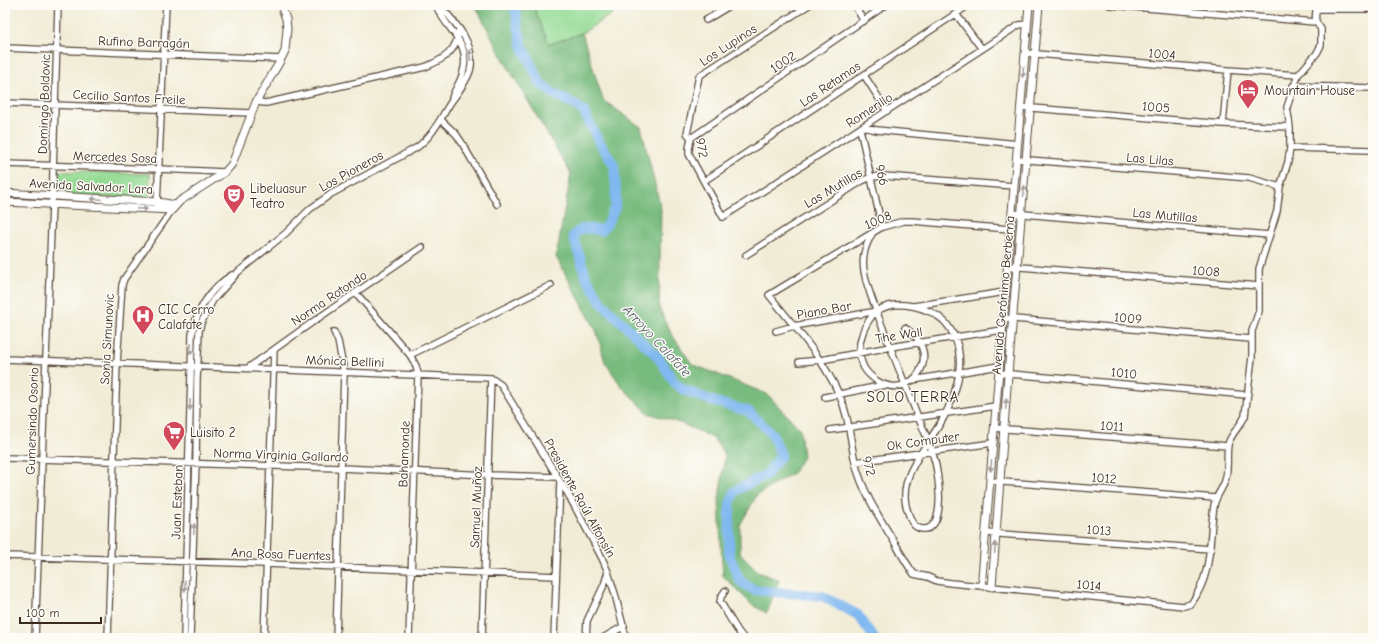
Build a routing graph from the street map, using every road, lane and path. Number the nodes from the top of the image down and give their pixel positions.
1 (58, 5) edge
2 (166, 5) edge
3 (281, 5) edge
4 (437, 5) edge
5 (731, 5) edge
6 (809, 5) edge
7 (854, 5) edge
8 (886, 5) edge
9 (969, 5) edge
10 (1029, 5) edge
11 (1039, 5) edge
12 (1110, 5) edge
13 (1316, 7) edge
14 (1373, 9) edge
15 (956, 14) junction
16 (706, 20) dead end
17 (864, 21) junction
18 (1315, 22) junction
19 (1027, 24) junction
20 (459, 29) junction
21 (458, 37) junction
22 (5, 48) edge
23 (56, 49) junction
24 (982, 49) junction
25 (1025, 53) junction
26 (163, 54) junction
27 (1035, 54) junction
28 (281, 59) junction
29 (1228, 70) junction
30 (864, 75) junction
31 (1298, 75) junction
32 (699, 76) joint
33 (1293, 86) junction
34 (1373, 88) edge
35 (256, 102) junction
36 (451, 102) junction
37 (5, 103) edge
38 (55, 104) junction
39 (1020, 107) junction
40 (1030, 108) junction
41 (161, 109) junction
42 (887, 111) junction
43 (252, 113) junction
44 (441, 120) junction
45 (1223, 124) junction
46 (1290, 127) junction
47 (862, 128) junction
48 (692, 138) junction
49 (1018, 144) junction
50 (1290, 148) junction
51 (1373, 150) edge
52 (1016, 159) junction
53 (1026, 160) junction
54 (5, 164) edge
55 (53, 166) junction
56 (159, 169) junction
57 (225, 172) junction
58 (871, 177) junction
59 (704, 181) junction
60 (1014, 186) junction
61 (1280, 187) junction
62 (5, 193) edge
63 (52, 196) junction
64 (5, 202) edge
65 (52, 204) junction
66 (497, 204) dead end
67 (157, 206) junction
68 (174, 208) junction
69 (1012, 213) junction
70 (1022, 214) junction
71 (723, 217) joint
72 (882, 227) junction
73 (1010, 229) junction
74 (874, 232) junction
75 (1269, 235) junction
76 (422, 247) dead end
77 (746, 255) dead end
78 (1007, 266) junction
79 (1017, 267) junction
80 (238, 272) junction
81 (551, 285) dead end
82 (1260, 286) junction
83 (1005, 292) junction
84 (356, 294) junction
85 (769, 295) joint
86 (912, 307) junction
87 (877, 311) junction
88 (1003, 318) junction
89 (1013, 319) junction
90 (794, 326) junction
91 (905, 328) dead end
92 (1002, 330) junction
93 (776, 331) dead end
94 (334, 332) dead end
95 (954, 337) junction
96 (1251, 339) junction
97 (920, 342) junction
98 (890, 347) junction
99 (274, 350) junction
100 (859, 352) junction
101 (410, 355) junction
102 (5, 359) edge
103 (45, 360) junction
104 (821, 360) junction
105 (799, 362) dead end
106 (117, 363) junction
107 (190, 366) junction
108 (198, 366) junction
109 (248, 368) junction
110 (273, 369) junction
111 (999, 370) junction
112 (344, 372) junction
113 (959, 373) junction
114 (418, 374) junction
115 (1008, 374) junction
116 (491, 378) junction
117 (913, 380) junction
118 (887, 384) junction
119 (905, 384) junction
120 (839, 394) junction
121 (1247, 395) junction
122 (825, 397) dead end
123 (996, 406) junction
124 (946, 413) junction
125 (918, 417) junction
126 (849, 428) junction
127 (994, 428) junction
128 (1004, 428) junction
129 (830, 430) dead end
130 (928, 442) junction
131 (993, 443) junction
132 (1228, 446) junction
133 (932, 451) junction
134 (921, 453) junction
135 (5, 458) edge
136 (42, 459) junction
137 (114, 462) junction
138 (855, 462) junction
139 (189, 463) junction
140 (196, 463) junction
141 (270, 465) junction
142 (341, 468) junction
143 (415, 472) junction
144 (488, 475) junction
145 (559, 479) junction
146 (990, 481) junction
147 (1000, 482) junction
148 (1216, 498) junction
149 (986, 533) junction
150 (996, 533) junction
151 (1210, 550) junction
152 (5, 556) edge
153 (38, 557) junction
154 (111, 559) junction
155 (186, 561) junction
156 (193, 562) junction
157 (266, 564) junction
158 (339, 567) junction
159 (411, 570) junction
160 (608, 572) junction
161 (484, 573) junction
162 (556, 576) junction
163 (983, 586) junction
164 (992, 587) junction
165 (725, 591) dead end
166 (624, 626) junction
167 (742, 637) edge
168 (35, 638) edge
169 (108, 638) edge
170 (184, 638) edge
171 (190, 638) edge
172 (264, 638) edge
173 (336, 638) edge
174 (409, 638) edge
175 (482, 638) edge
176 (554, 638) edge
177 (586, 638) edge
178 (603, 638) edge
179 (626, 638) edge

1 - 23 street, Domingo Boldovic
2 - 26 street
3 - 28 street, Sonia Simunovic
4 - 20 street, Los Pioneros
4 - 21 street, Los Pioneros
5 - 16 street
6 - 32 street, Los Lupinos
7 - 17 street
8 - 17 street, 1002
9 - 15 street, Las Retamas
10 - 19 street, Avenida Gerónimo Berberna
11 - 27 street, Avenida Gerónimo Berberna
12 - 18 street
13 - 14 street
13 - 18 street
15 - 24 street
15 - 30 street, Las Retamas
17 - 48 street, 1002
18 - 31 street
19 - 24 street, Romerillo
19 - 25 street, Avenida Gerónimo Berberna
20 - 21 street
36 -> 20 street, Los Pioneros
21 - 35 street
21 - 36 street, Los Pioneros
22 - 23 street, Rufino Barragán
23 - 26 street, Rufino Barragán
23 - 38 street, Domingo Boldovic
24 - 42 street, Romerillo
25 - 27 street, 1004
25 -> 39 street, Avenida Gerónimo Berberna
26 - 28 street, Rufino Barragán
26 - 41 street
27 - 29 street, 1004
27 - 40 street, Avenida Gerónimo Berberna
28 - 35 street, Sonia Simunovic
29 - 31 street, 1004
29 - 45 street
30 - 42 street
30 - 59 street, Las Retamas
31 - 33 street
32 - 48 street, 972
33 - 34 street
33 - 46 street
35 - 43 street, Sonia Simunovic
36 - 44 street, Los Pioneros
37 - 38 street, Cecilio Santos Freile
38 - 41 street, Cecilio Santos Freile
38 - 55 street, Domingo Boldovic
39 - 40 street, 1005
39 - 49 street, Avenida Gerónimo Berberna
40 - 45 street, 1005
40 - 53 street, Avenida Gerónimo Berberna
41 - 43 street, Cecilio Santos Freile
41 - 56 street
42 - 47 street, Romerillo
43 - 57 street, Sonia Simunovic
44 - 66 street
44 - 80 street, Los Pioneros
45 - 46 street, 1005
46 - 50 street
47 - 49 street
47 - 58 street, 966
47 - 71 street, Romerillo
48 - 59 street, 972
49 - 52 street, Avenida Gerónimo Berberna
50 - 51 street
50 - 61 street
52 - 53 street, Las Lilas
52 - 60 street, Avenida Gerónimo Berberna
53 - 61 street, Las Lilas
70 -> 53 street, Avenida Gerónimo Berberna
54 - 55 street, Mercedes Sosa
55 - 56 street, Mercedes Sosa
55 - 63 street, Domingo Boldovic
56 - 57 street, Mercedes Sosa
56 - 67 street
57 - 68 street, Sonia Simunovic
58 - 60 street, Las Mutillas
58 - 72 street, 966
58 - 77 street, Las Mutillas
59 - 71 street, 972
60 - 69 street, Avenida Gerónimo Berberna
61 - 75 street
62 - 63 street, Avenida Salvador Lara
63 - 65 street, Domingo Boldovic
67 -> 63 street, Avenida Salvador Lara
64 - 65 street, Avenida Salvador Lara
65 -> 67 street, Avenida Salvador Lara
65 - 103 street, Gumersindo Osorio
67 - 68 street, Avenida Salvador Lara
68 - 106 street, Sonia Simunovic
69 - 70 street, Las Mutillas
69 - 73 street, Avenida Gerónimo Berberna
70 - 75 street, Las Mutillas
70 - 79 street, Avenida Gerónimo Berberna
72 - 73 street, 1008
72 - 74 street, 1008
73 - 78 street, Avenida Gerónimo Berberna
74 - 85 street, 1008
74 - 87 street
75 - 82 street
76 - 84 street, Norma Rotondo
78 - 79 street, 1008
78 - 83 street, Avenida Gerónimo Berberna
79 - 82 street, 1008
79 - 89 street, Avenida Gerónimo Berberna
80 -> 107 street, Los Pioneros
80 - 108 street, Los Pioneros
81 - 101 street
82 - 96 street
83 - 86 street
83 - 88 street, Avenida Gerónimo Berberna
84 - 99 street, Norma Rotondo
84 - 101 street, Bahamonde
85 - 90 street, 972
86 - 87 street, Piano Bar
86 - 95 street
87 - 90 street, Piano Bar
87 - 98 street
87 - 100 street
88 - 89 street, 1009
88 - 92 street, Avenida Gerónimo Berberna
89 - 96 street, 1009
89 - 115 street, Avenida Gerónimo Berberna
90 - 93 street, Piano Bar
90 - 104 street, 972
91 - 97 street
92 - 95 street, The Wall
92 - 111 street, Avenida Gerónimo Berberna
94 - 112 street
95 - 97 street, The Wall
95 - 113 street
96 - 121 street
97 - 98 street, The Wall
97 - 117 street
98 - 100 street, The Wall
98 - 119 street
99 - 109 street, Norma Rotondo
99 - 110 street
100 - 104 street, The Wall
100 - 118 street
101 - 114 street, Bahamonde
102 - 103 street, Mónica Bellini
103 - 106 street, Mónica Bellini
103 - 136 street, Gumersindo Osorio
104 - 105 street, The Wall
104 - 120 street, 972
106 - 107 street, Mónica Bellini
106 - 137 street, Sonia Simunovic
107 - 108 street, Mónica Bellini
107 -> 139 street, Juan Esteban
108 - 109 street, Mónica Bellini
108 - 140 street, Juan Esteban
109 - 110 street, Mónica Bellini
110 - 112 street, Mónica Bellini
110 - 141 street
111 - 113 street, 1010
111 - 115 street, 1010
111 - 123 street, Avenida Gerónimo Berberna
112 - 114 street, Mónica Bellini
112 - 142 street
113 - 117 street, 1010
113 - 124 street
114 - 116 street, Mónica Bellini
114 - 143 street, Bahamonde
115 - 121 street, 1010
128 -> 115 street, Avenida Gerónimo Berberna
116 - 144 street, Samuel Muñoz
116 - 145 street, Presidente Raúl Alfonsín
117 - 119 street
118 - 119 street
118 - 120 street
119 - 125 street
120 - 122 street
120 - 126 street, 972
121 - 132 street
123 - 124 street
123 - 127 street, Avenida Gerónimo Berberna
124 - 125 street
124 - 130 street
125 - 126 street
125 - 130 street
126 - 129 street
126 - 138 street, 972
127 - 128 street, 1011
127 - 131 street, Avenida Gerónimo Berberna
128 - 132 street, 1011
128 - 147 street, Avenida Gerónimo Berberna
130 - 133 street
130 - 134 street
131 - 133 street, Ok Computer
131 -> 146 street, Avenida Gerónimo Berberna
132 - 148 street
133 - 134 street, Ok Computer
133 - 134 street
134 - 138 street, Ok Computer
135 - 136 street, Norma Virginia Gallardo
136 - 137 street, Norma Virginia Gallardo
136 - 153 street, Gumersindo Osorio
137 - 139 street, Norma Virginia Gallardo
137 - 154 street, Sonia Simunovic
138 - 163 street, 972
139 - 140 street, Norma Virginia Gallardo
139 - 155 street, Juan Esteban
140 - 141 street, Norma Virginia Gallardo
156 -> 140 street, Juan Esteban
141 - 142 street, Norma Virginia Gallardo
141 - 157 street
142 - 143 street, Norma Virginia Gallardo
142 - 158 street
143 - 144 street, Norma Virginia Gallardo
143 - 159 street, Bahamonde
144 - 145 street, Norma Virginia Gallardo
144 - 161 street, Samuel Muñoz
145 - 160 street, Presidente Raúl Alfonsín
145 - 162 street
146 - 147 street, 1012
146 - 149 street, Avenida Gerónimo Berberna
147 - 148 street, 1012
147 - 150 street, Avenida Gerónimo Berberna
148 - 151 street
149 - 150 street, 1013
149 - 163 street, Avenida Gerónimo Berberna
150 - 151 street, 1013
164 -> 150 street, Avenida Gerónimo Berberna
151 - 164 street, 1014
152 - 153 street, Ana Rosa Fuentes
153 - 154 street, Ana Rosa Fuentes
153 - 168 street, Gumersindo Osorio
154 - 155 street, Ana Rosa Fuentes
154 - 169 street, Sonia Simunovic
155 - 156 street, Ana Rosa Fuentes
155 -> 170 street, Juan Esteban
156 - 157 street, Ana Rosa Fuentes
156 - 171 street, Juan Esteban
157 - 158 street, Ana Rosa Fuentes
157 - 172 street
158 - 159 street, Ana Rosa Fuentes
158 - 173 street
159 - 161 street, Ana Rosa Fuentes
159 - 174 street, Bahamonde
160 - 166 street
160 - 177 street, Presidente Raúl Alfonsín
161 - 162 street, Ana Rosa Fuentes
161 - 175 street, Samuel Muñoz
162 - 176 street
163 - 164 street, 972
165 - 167 street
166 - 178 street
166 - 179 street

